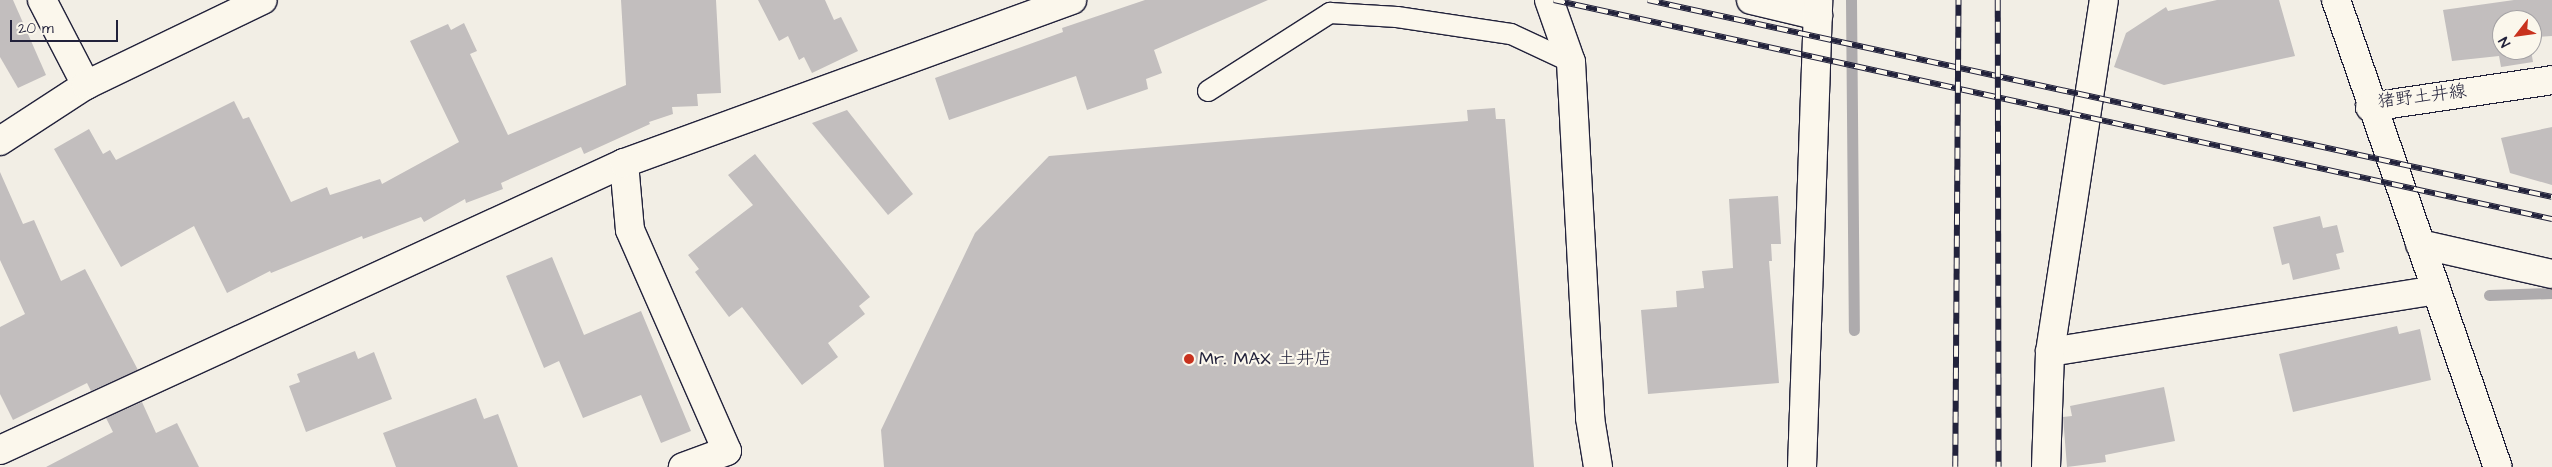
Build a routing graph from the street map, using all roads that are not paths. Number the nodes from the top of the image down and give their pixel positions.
1 (42, 0) edge
2 (1072, 0) edge
3 (1549, 0) edge
4 (1751, 0) edge
5 (2104, 0) edge
6 (2336, 0) edge
7 (258, 1) edge
8 (1818, 8) edge
9 (1571, 62) junction
10 (2552, 80) edge
11 (86, 85) junction
12 (1208, 91) dead end
13 (2370, 107) junction
14 (0, 141) edge
15 (624, 163) junction
16 (2420, 244) junction
17 (2552, 274) edge
18 (2436, 290) junction
19 (2050, 352) junction
20 (0, 450) edge
21 (683, 467) edge
22 (1598, 467) edge
23 (1802, 467) edge
24 (2046, 467) edge
25 (2498, 467) edge

1 - 11 street
2 - 15 street
3 - 9 street
4 - 8 street
5 - 19 street
6 - 13 street, 猪野土井線
7 - 11 street
8 - 23 street
9 - 12 lane
9 - 22 street
10 - 13 street, 猪野土井線
11 - 14 street
13 - 16 street
15 - 20 street
15 - 21 street
16 - 17 street
16 - 18 street
18 - 19 street
18 - 25 street
19 - 24 street

